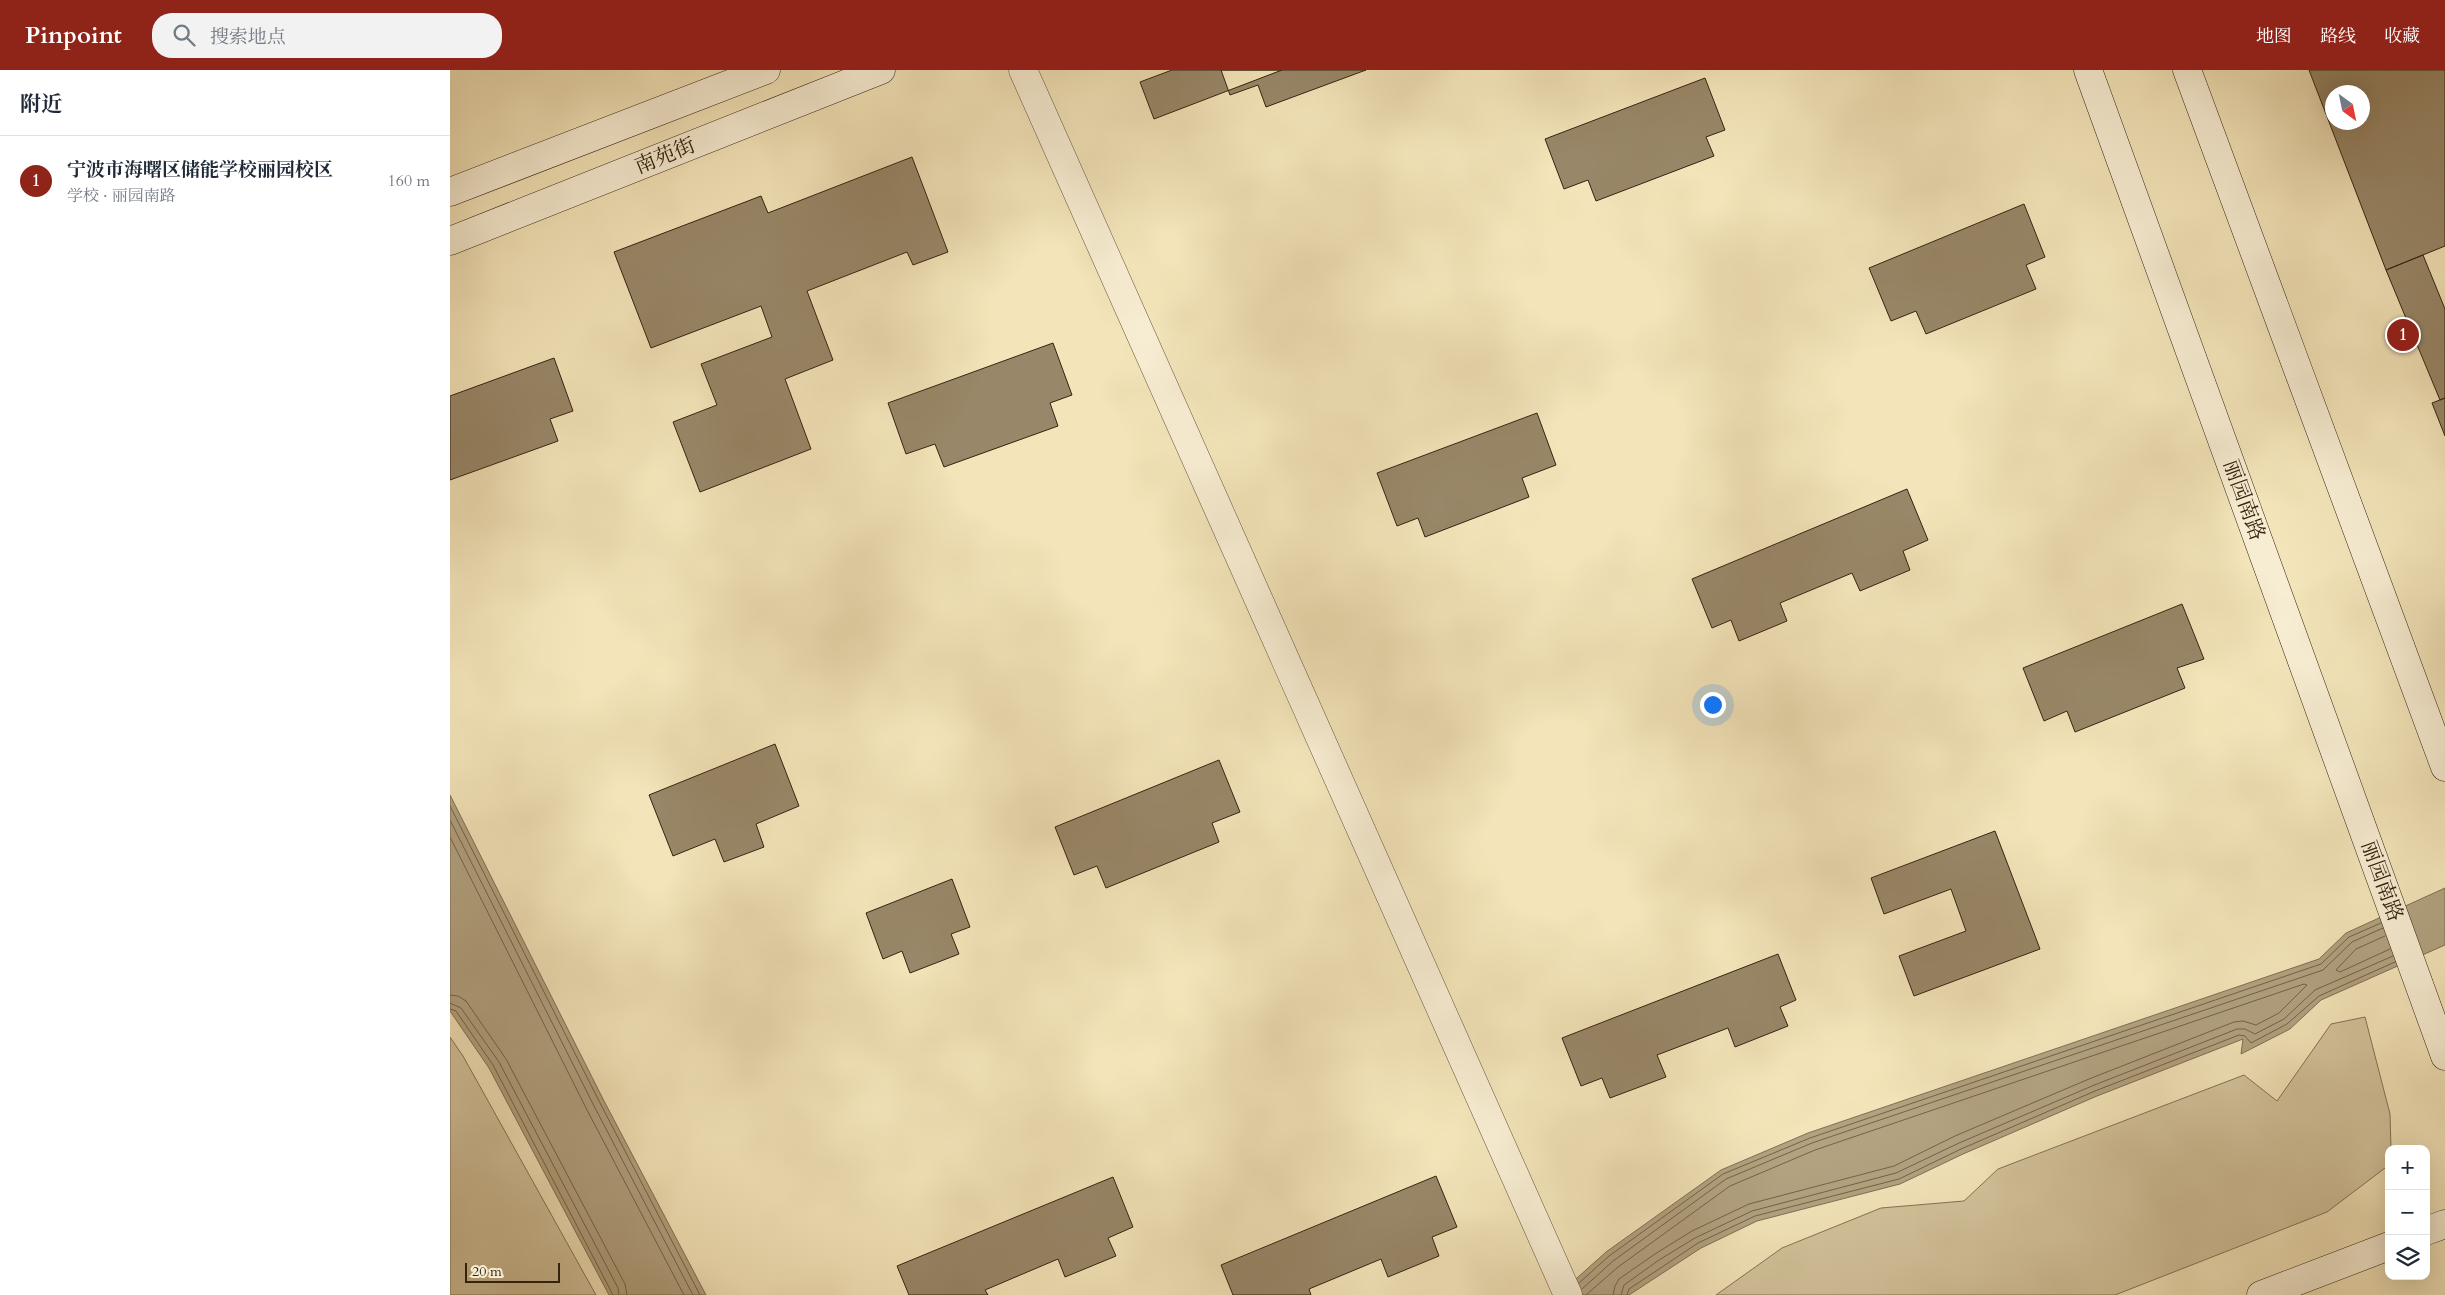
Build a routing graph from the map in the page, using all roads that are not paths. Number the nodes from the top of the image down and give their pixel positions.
1 (766, 70) edge
2 (881, 70) edge
3 (1022, 70) edge
4 (2088, 70) edge
5 (2187, 70) edge
6 (450, 192) edge
7 (450, 241) edge
8 (2445, 767) edge
9 (2445, 1056) edge
10 (2445, 1224) edge
11 (2430, 1230) edge
12 (2385, 1248) edge
13 (1568, 1295) edge
14 (2261, 1295) edge

1 - 6 street, 南苑街
2 - 7 street, 南苑街
3 - 13 street
4 - 9 street, 丽园南路
5 - 8 street
10 - 11 street
12 - 14 street

